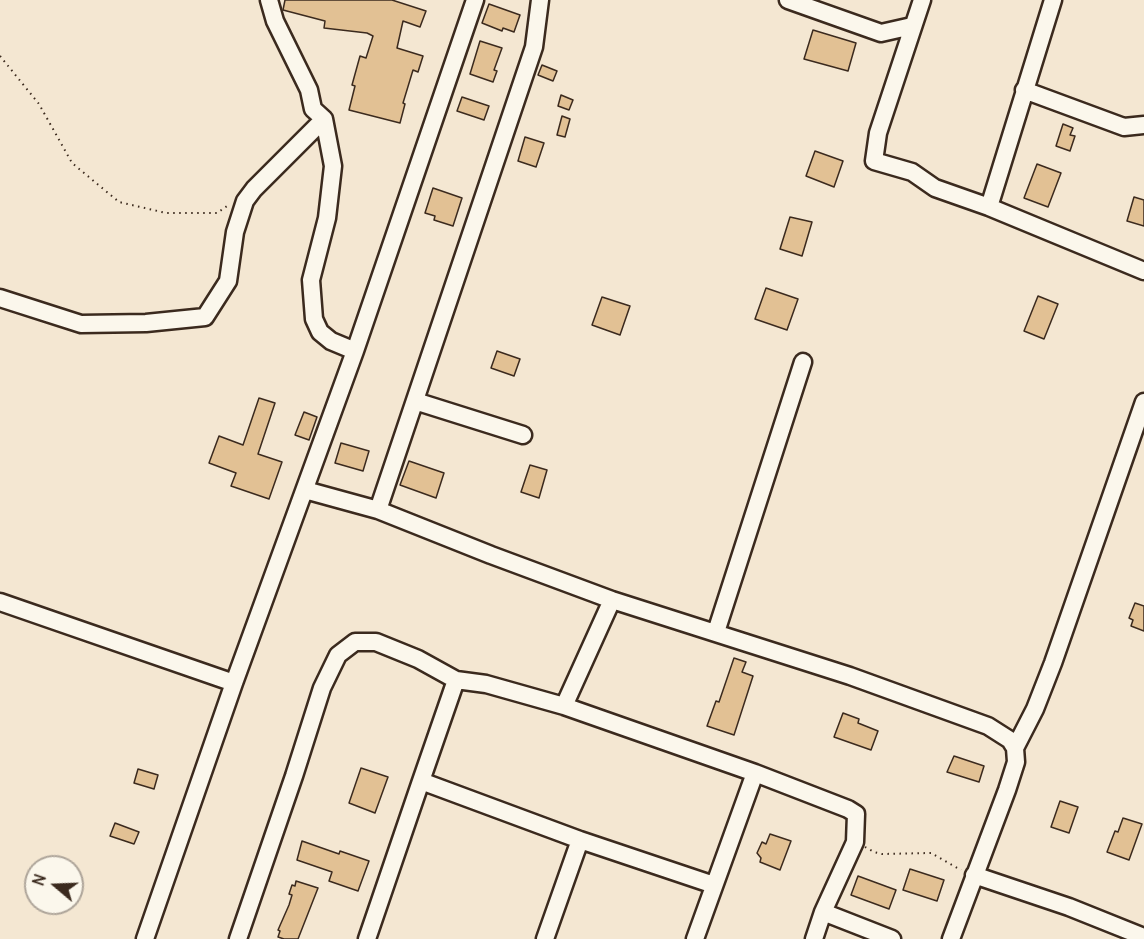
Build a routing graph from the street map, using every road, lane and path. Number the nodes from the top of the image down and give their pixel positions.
1 (269, 0) edge
2 (475, 0) edge
3 (540, 0) edge
4 (788, 0) edge
5 (922, 0) edge
6 (1053, 0) edge
7 (912, 26) junction
8 (0, 56) edge
9 (1024, 90) junction
10 (324, 119) junction
11 (1144, 126) edge
12 (235, 201) dead end
13 (989, 207) junction
14 (1144, 271) edge
15 (0, 298) edge
16 (355, 351) junction
17 (803, 362) dead end
18 (415, 401) junction
19 (1144, 402) edge
20 (523, 435) dead end
21 (305, 490) junction
22 (378, 510) junction
23 (612, 600) junction
24 (0, 602) edge
25 (716, 632) junction
26 (456, 680) junction
27 (234, 683) junction
28 (564, 706) junction
29 (1015, 747) junction
30 (755, 773) junction
31 (421, 782) junction
32 (580, 840) junction
33 (855, 842) junction
34 (974, 875) junction
35 (714, 885) junction
36 (823, 912) junction
37 (1144, 937) edge
38 (145, 939) edge
39 (238, 939) edge
40 (367, 939) edge
41 (546, 939) edge
42 (695, 939) edge
43 (814, 939) edge
44 (892, 939) edge
45 (951, 939) edge

1 - 10 street
2 - 16 street
3 - 18 street
4 - 7 street
5 - 7 street
6 - 9 street
7 - 13 street
8 - 12 path
9 - 11 street
9 - 13 street
10 - 15 street
10 - 16 street
13 - 14 street
16 - 21 street
17 - 25 street
18 - 20 street
18 - 22 street
19 - 29 street
21 - 22 street
21 - 27 street
22 - 23 street
23 - 25 street
23 - 28 street
24 - 27 street
25 - 29 street
26 - 28 street
26 - 31 street
26 - 39 street
27 - 38 street
28 - 30 street
29 - 34 street
30 - 33 street
30 - 35 street
31 - 32 street
31 - 40 street
32 - 35 street
32 - 41 street
33 - 34 path
33 - 36 street
34 - 37 street
34 - 45 street
35 - 42 street
36 - 43 street
36 - 44 street

